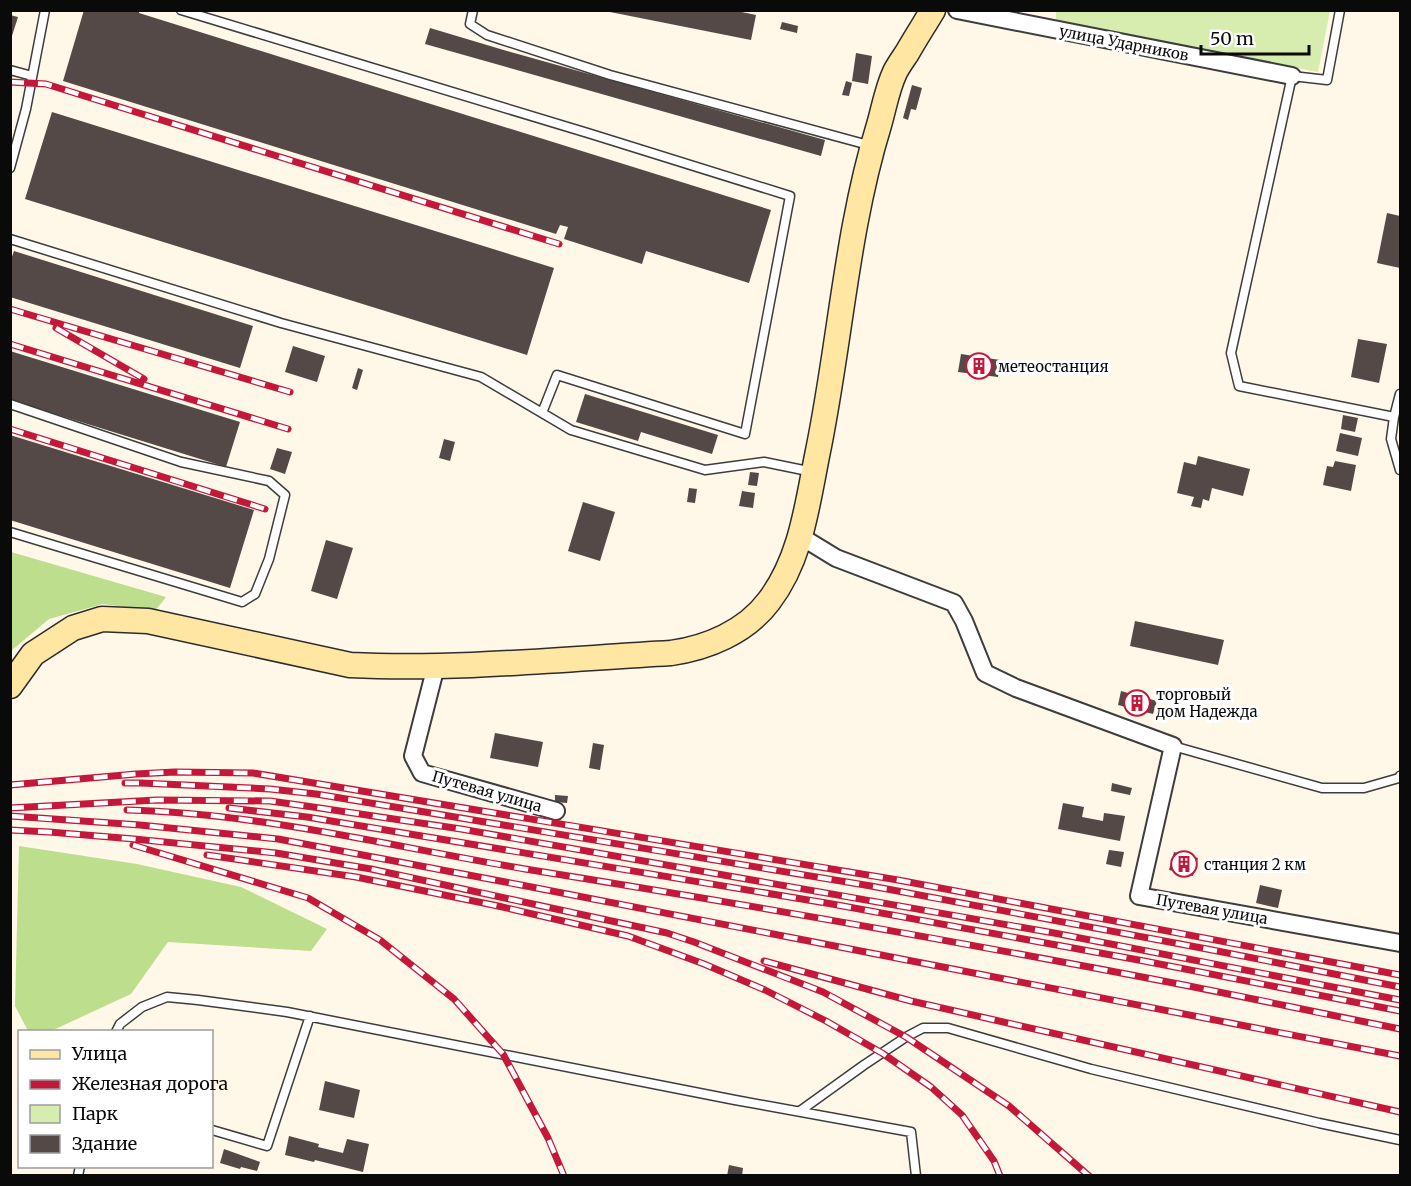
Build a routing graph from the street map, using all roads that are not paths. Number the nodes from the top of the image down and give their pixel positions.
1 (45, 10) edge
2 (181, 10) edge
3 (473, 10) edge
4 (933, 10) edge
5 (957, 10) edge
6 (1340, 10) edge
7 (10, 70) edge
8 (32, 76) junction
9 (1292, 76) junction
10 (872, 146) junction
11 (10, 168) edge
12 (10, 239) edge
13 (1401, 394) edge
14 (10, 404) edge
15 (542, 413) junction
16 (1394, 417) junction
17 (1401, 470) edge
18 (814, 472) junction
19 (10, 532) edge
20 (800, 536) junction
21 (436, 666) junction
22 (10, 686) edge
23 (1173, 746) junction
24 (1401, 776) edge
25 (555, 811) dead end
26 (1401, 943) edge
27 (310, 1016) junction
28 (117, 1030) edge
29 (800, 1110) junction
30 (213, 1130) edge
31 (1401, 1140) edge
32 (916, 1176) edge

1 - 8 lane
2 - 15 lane
3 - 10 lane
4 - 10 main road
5 - 9 street, улица Ударников
6 - 9 lane
7 - 8 lane
8 - 11 lane
9 - 16 lane
10 - 18 main road
12 - 15 lane
13 - 16 lane
14 - 19 lane
15 - 18 lane
16 - 17 lane
18 - 20 main road
20 - 21 main road
20 - 23 street
21 - 22 main road
21 - 25 street, Путевая улица
23 - 24 lane
23 - 26 street, Путевая улица
27 - 28 lane
27 - 29 lane
27 - 30 lane
29 - 31 lane
29 - 32 lane

